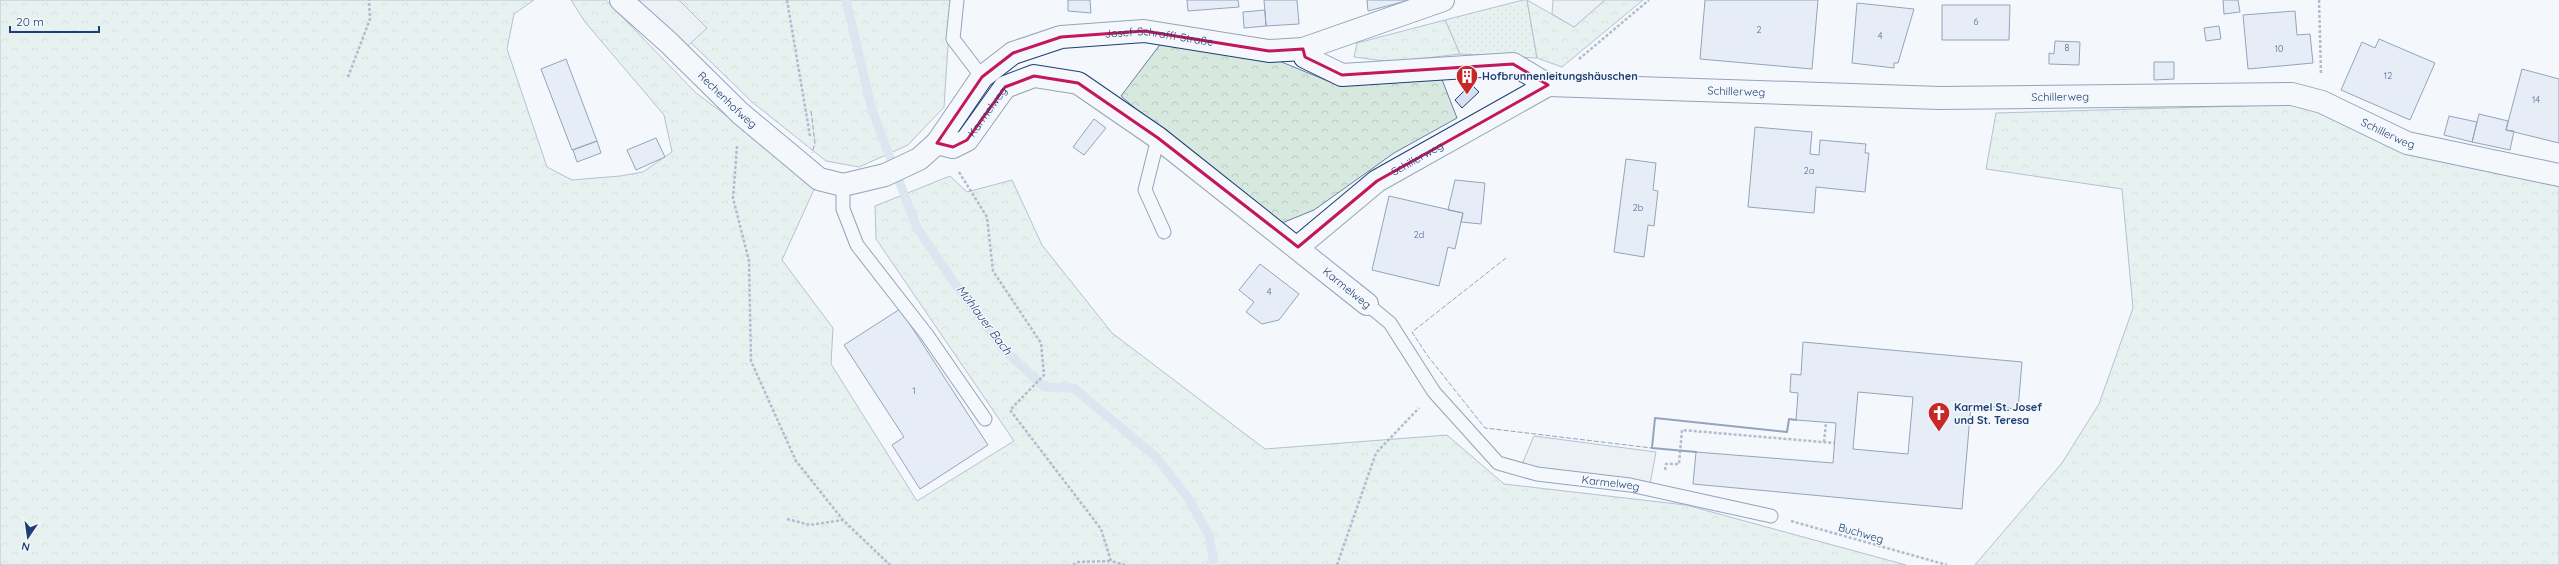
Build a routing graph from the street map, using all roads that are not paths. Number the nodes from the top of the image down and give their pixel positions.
1 (621, 0) edge
2 (957, 0) edge
3 (1443, 0) edge
4 (1303, 49) junction
5 (982, 77) junction
6 (1548, 85) junction
7 (1158, 138) junction
8 (937, 143) junction
9 (2559, 175) edge
10 (843, 185) junction
11 (1164, 232) dead end
12 (1298, 247) junction
13 (1367, 304) joint
14 (985, 419) dead end
15 (1771, 516) road end

1 - 10 street, Rechenhofweg
2 - 5 lane
3 - 4 street, Josef-Schraffl-Straße
4 - 5 street, Josef-Schraffl-Straße
4 - 6 street, Schillerweg
5 - 8 street, Josef-Schraffl-Straße
6 - 9 street, Schillerweg
6 - 12 street, Schillerweg
7 - 8 street, Karmelweg
7 - 11 lane
7 - 12 street, Karmelweg
8 - 10 street, Josef-Schraffl-Straße
10 - 14 lane
12 - 13 street, Karmelweg
13 - 15 lane, Karmelweg

